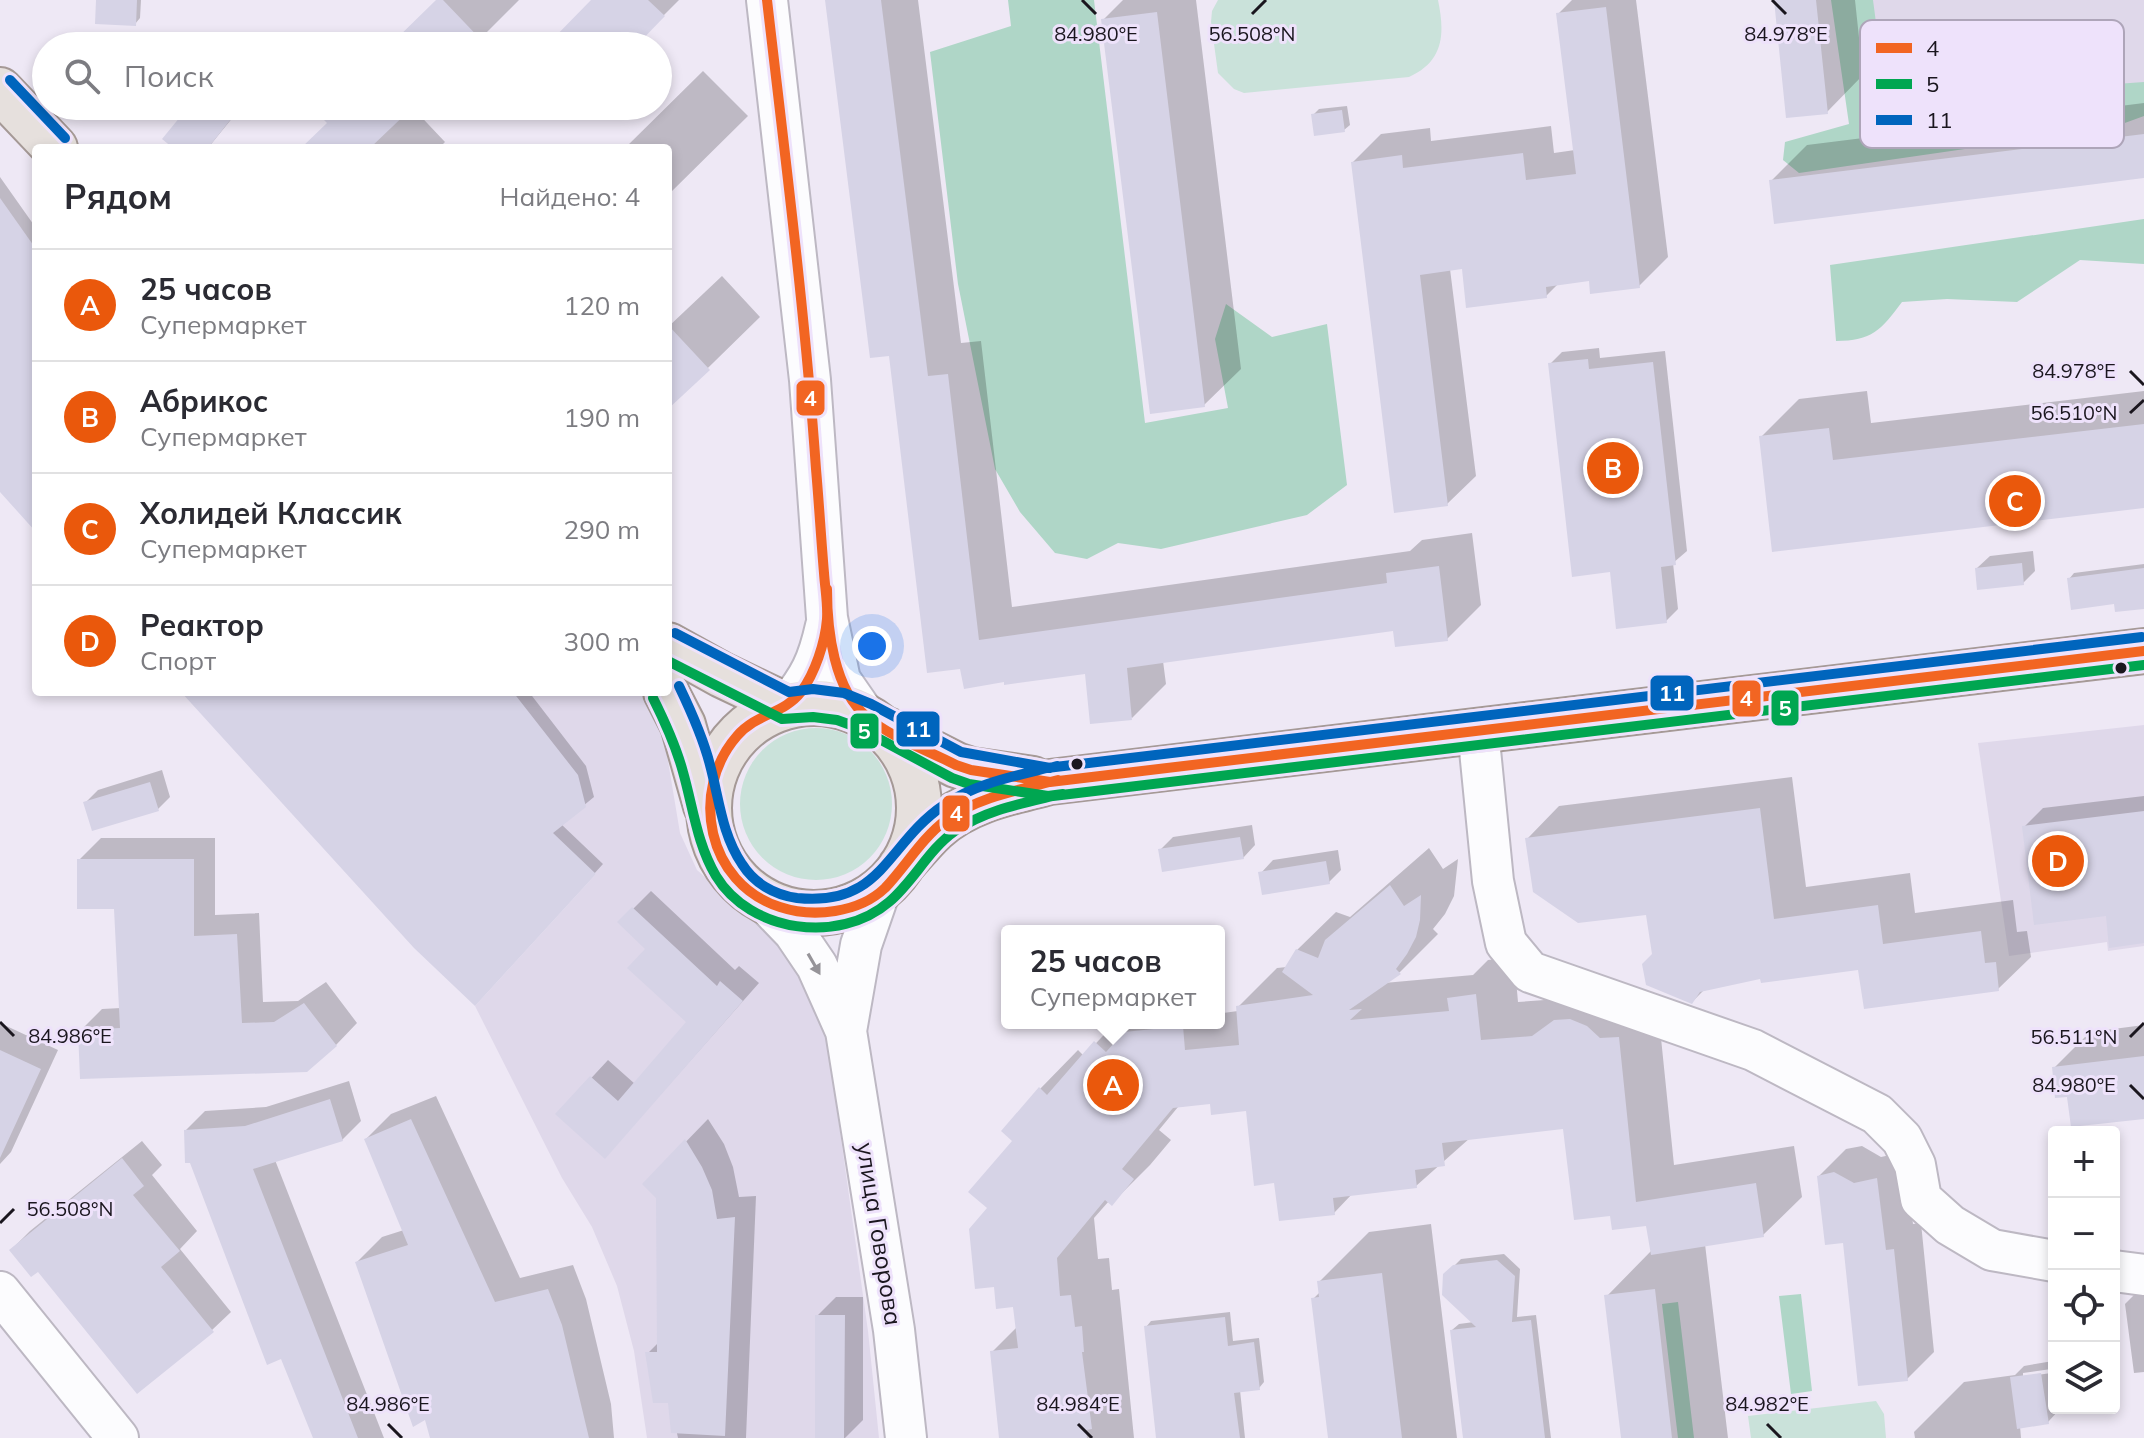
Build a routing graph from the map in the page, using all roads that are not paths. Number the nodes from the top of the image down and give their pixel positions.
1 (767, 0) edge
2 (0, 90) edge
3 (51, 144) edge
4 (827, 618) junction
5 (672, 647) edge
6 (2144, 651) edge
7 (668, 696) edge
8 (787, 706) junction
9 (873, 722) junction
10 (1478, 730) junction
11 (1050, 782) junction
12 (708, 816) junction
13 (890, 880) junction
14 (769, 906) junction
15 (846, 1031) junction
16 (2048, 1260) edge
17 (2120, 1272) edge
18 (2144, 1275) edge
19 (0, 1292) edge
20 (118, 1438) edge
21 (906, 1438) edge

1 - 4 street
2 - 3 main road
4 - 8 street
4 - 9 street
5 - 8 main road
6 - 10 main road
7 - 12 main road
8 - 9 main road
8 - 12 main road
9 - 11 main road
9 - 13 main road
10 - 11 main road
10 - 16 street
11 - 13 main road
12 - 14 main road
13 - 14 main road
13 - 15 street, улица Говорова
14 -> 15 street, улица Говорова
15 - 21 street, улица Говорова
17 - 18 street
19 - 20 street

